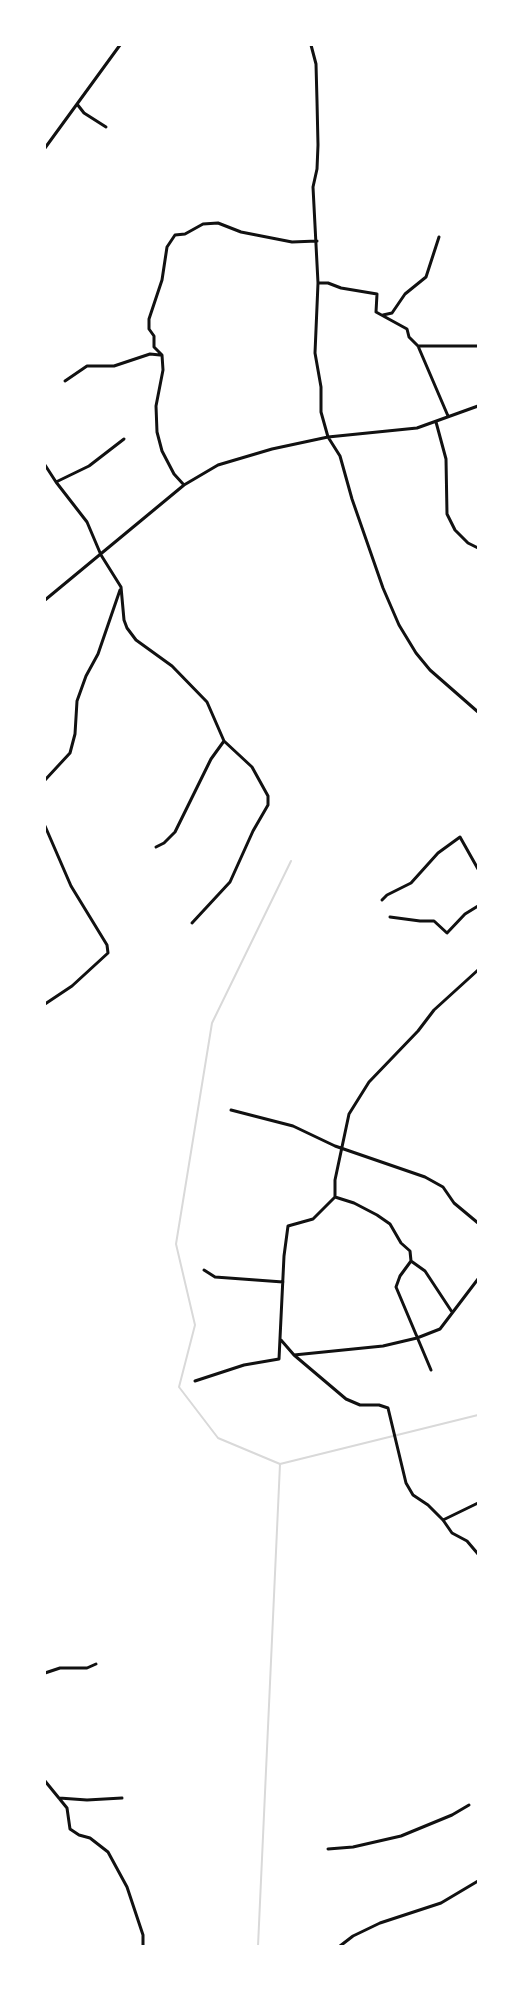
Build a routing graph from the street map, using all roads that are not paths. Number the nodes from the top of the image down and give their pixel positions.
1 (120, 45) edge
2 (311, 45) edge
3 (77, 104) junction
4 (106, 127) dead end
5 (45, 148) edge
6 (440, 237) dead end
7 (317, 242) junction
8 (318, 283) junction
9 (383, 315) junction
10 (478, 345) edge
11 (418, 346) junction
12 (162, 355) junction
13 (65, 381) dead end
14 (478, 406) edge
15 (448, 416) junction
16 (436, 422) junction
17 (328, 437) junction
18 (124, 439) dead end
19 (45, 465) edge
20 (56, 482) junction
21 (184, 485) junction
22 (478, 548) edge
23 (101, 555) junction
24 (121, 587) junction
25 (45, 600) edge
26 (478, 712) edge
27 (224, 741) junction
28 (45, 780) edge
29 (45, 826) edge
30 (156, 847) dead end
31 (478, 869) edge
32 (382, 900) dead end
33 (478, 906) edge
34 (390, 917) dead end
35 (192, 923) dead end
36 (478, 970) edge
37 (45, 1004) edge
38 (231, 1110) dead end
39 (341, 1148) junction
40 (335, 1197) junction
41 (478, 1223) edge
42 (411, 1261) junction
43 (204, 1270) dead end
44 (478, 1279) edge
45 (283, 1282) junction
46 (452, 1312) junction
47 (280, 1338) junction
48 (417, 1338) junction
49 (294, 1355) junction
50 (431, 1370) dead end
51 (195, 1382) dead end
52 (478, 1503) edge
53 (443, 1520) junction
54 (478, 1554) edge
55 (96, 1664) dead end
56 (45, 1673) edge
57 (45, 1781) edge
58 (59, 1798) junction
59 (122, 1798) dead end
60 (469, 1805) dead end
61 (328, 1849) dead end
62 (478, 1881) edge
63 (143, 1946) edge
64 (340, 1946) edge

1 - 3 street
2 - 7 street
3 - 4 street
3 - 5 street
6 - 9 street
7 - 8 street
7 - 12 street
8 - 9 street
8 - 17 street
9 - 11 street
10 - 11 street
11 - 15 street
12 - 13 street
12 - 21 street
14 - 15 street
15 - 16 street
16 - 17 street
16 - 22 street
17 - 21 street
17 - 26 street
18 - 20 street
19 - 20 street
20 - 23 street
21 - 23 street
23 - 24 street
23 - 25 street
24 - 27 street
24 - 28 street
27 - 30 street
27 - 35 street
29 - 37 street
31 - 32 street
33 - 34 street
36 - 39 street
38 - 39 street
39 - 40 street
39 - 41 street
40 - 42 street
40 - 45 street
42 - 46 street
42 - 48 street
43 - 45 street
44 - 46 street
45 - 47 street
46 - 48 street
47 - 49 street
47 - 51 street
48 - 49 street
48 - 50 street
49 - 53 street
52 - 53 street
53 - 54 street
55 - 56 street
57 - 58 street
58 - 59 street
58 - 63 street
60 - 61 street
62 - 64 street

